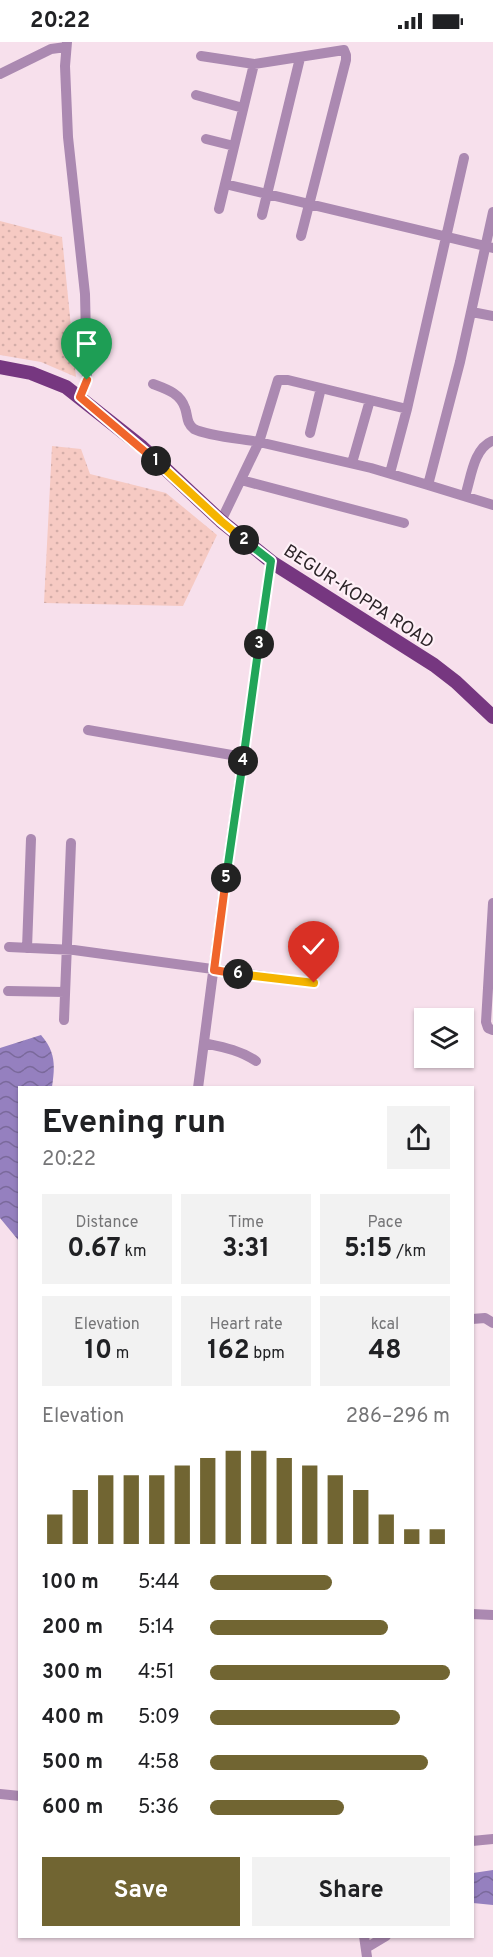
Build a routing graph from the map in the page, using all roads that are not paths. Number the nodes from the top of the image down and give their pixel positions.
1 (67, 44) edge
2 (201, 56) dead end
3 (300, 58) junction
4 (254, 64) junction
5 (0, 74) edge
6 (196, 95) dead end
7 (243, 108) junction
8 (206, 139) dead end
9 (234, 146) junction
10 (464, 158) dead end
11 (225, 184) junction
12 (267, 195) junction
13 (308, 204) junction
14 (219, 209) dead end
15 (493, 212) edge
16 (262, 215) dead end
17 (301, 236) dead end
18 (446, 237) junction
19 (489, 247) edge
20 (472, 312) junction
21 (493, 316) edge
22 (0, 367) edge
23 (153, 384) dead end
24 (321, 388) junction
25 (80, 397) junction
26 (370, 400) junction
27 (407, 409) junction
28 (310, 433) dead end
29 (492, 441) edge
30 (259, 442) junction
31 (352, 463) junction
32 (390, 473) junction
33 (242, 480) junction
34 (428, 485) junction
35 (465, 496) junction
36 (493, 505) edge
37 (221, 521) junction
38 (404, 523) dead end
39 (271, 561) junction
40 (493, 717) edge
41 (88, 730) dead end
42 (243, 757) junction
43 (30, 839) dead end
44 (71, 843) dead end
45 (493, 903) edge
46 (9, 947) dead end
47 (27, 948) junction
48 (66, 949) junction
49 (214, 970) junction
50 (314, 983) dead end
51 (8, 991) dead end
52 (65, 992) junction
53 (64, 1020) dead end
54 (493, 1030) edge
55 (204, 1043) junction
56 (256, 1061) dead end
57 (198, 1086) edge
58 (474, 1319) edge
59 (493, 1323) edge
60 (474, 1614) edge
61 (493, 1615) edge
62 (0, 1794) edge
63 (18, 1796) edge
64 (493, 1839) edge
65 (474, 1841) edge
66 (364, 1938) edge
67 (384, 1938) edge
68 (367, 1953) edge

1 - 5 street
1 - 25 street
2 - 4 street
3 - 4 street
3 - 12 street
3 - 13 street
4 - 7 street
6 - 7 street
7 - 9 street
8 - 9 street
9 - 11 street
10 - 18 street
11 - 12 street
11 - 14 street
12 - 13 street
12 - 16 street
13 - 17 street
13 - 18 street
15 - 19 street
18 - 19 street
18 - 27 street
19 - 20 street
20 - 21 street
20 - 34 street
22 - 25 main road, BEGUR-KOPPA ROAD
23 - 30 street
24 - 26 street
24 - 28 street
24 - 30 street
25 - 37 main road, BEGUR-KOPPA ROAD
26 - 27 street
26 - 31 street
27 - 32 street
29 - 35 street
30 - 31 street
30 - 33 street
31 - 32 street
32 - 34 street
33 - 37 street
33 - 38 street
34 - 35 street
35 - 36 street
37 - 39 main road, BEGUR-KOPPA ROAD
39 - 40 main road, BEGUR-KOPPA ROAD
39 - 42 street
41 - 42 street
42 - 49 street
43 - 47 street
44 - 48 street
45 - 54 street
46 - 47 street
47 - 48 street
48 - 49 street
48 - 52 street
49 - 50 street
49 - 55 street
51 - 52 street
52 - 53 street
55 - 56 street
55 - 57 street
58 - 59 street
60 - 61 street
62 - 63 street
64 - 65 street
66 - 68 street
67 - 68 street

